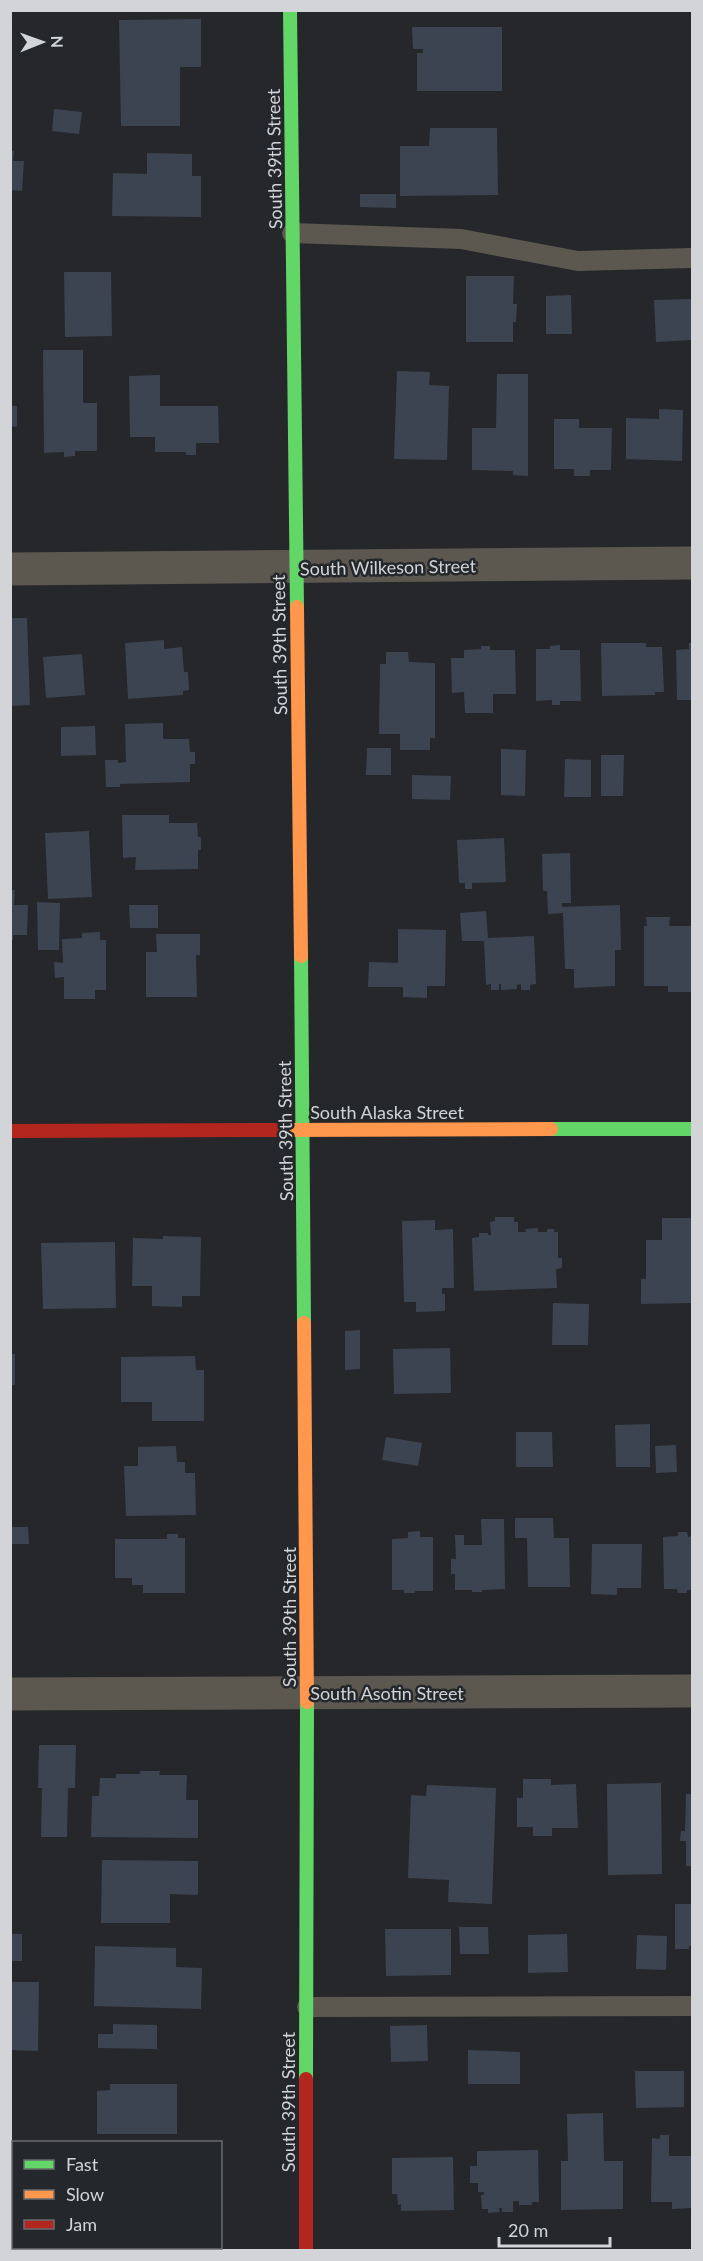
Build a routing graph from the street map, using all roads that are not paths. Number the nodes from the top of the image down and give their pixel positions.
1 (290, 10) edge
2 (292, 233) junction
3 (693, 258) edge
4 (693, 563) edge
5 (296, 568) junction
6 (10, 569) edge
7 (693, 1129) edge
8 (303, 1130) junction
9 (10, 1131) edge
10 (693, 1691) edge
11 (307, 1693) junction
12 (10, 1694) edge
13 (693, 2006) edge
14 (307, 2007) junction
15 (306, 2250) edge

1 - 2 street, South 39th Street
2 - 3 lane
2 - 5 street, South 39th Street
4 - 5 street, South Wilkeson Street
5 - 6 street, South Wilkeson Street
5 - 8 street, South 39th Street
7 - 8 street, South Alaska Street
8 - 9 street, South Alaska Street
8 - 11 street, South 39th Street
10 - 11 street, South Asotin Street
11 - 12 street, South Asotin Street
11 - 14 street, South 39th Street
13 - 14 lane
14 - 15 street, South 39th Street

